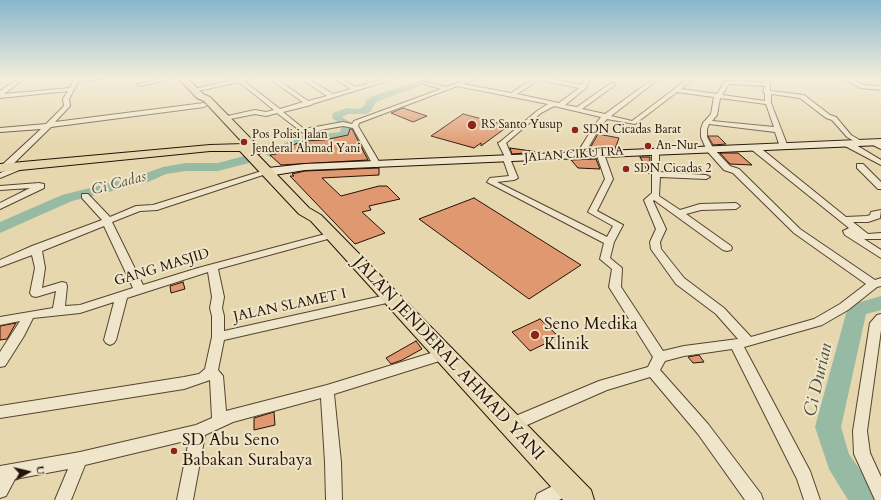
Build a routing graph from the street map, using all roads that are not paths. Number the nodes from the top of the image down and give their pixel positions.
1 (66, 101) edge
2 (176, 101) edge
3 (203, 101) edge
4 (209, 101) edge
5 (267, 101) edge
6 (305, 101) edge
7 (317, 101) edge
8 (413, 101) edge
9 (540, 101) edge
10 (562, 101) edge
11 (589, 101) edge
12 (626, 101) edge
13 (662, 101) edge
14 (716, 101) edge
15 (754, 101) edge
16 (810, 101) edge
17 (768, 103) joint
18 (309, 104) junction
19 (556, 105) junction
20 (577, 110) junction
21 (280, 111) junction
22 (225, 118) junction
23 (605, 118) junction
24 (708, 122) junction
25 (51, 125) junction
26 (350, 125) junction
27 (0, 130) edge
28 (778, 130) junction
29 (237, 141) junction
30 (856, 143) junction
31 (878, 144) edge
32 (784, 147) junction
33 (755, 148) junction
34 (710, 150) junction
35 (655, 151) junction
36 (600, 153) junction
37 (580, 155) junction
38 (508, 159) junction
39 (881, 163) edge
40 (377, 165) junction
41 (860, 166) dead end
42 (1, 171) edge
43 (272, 171) junction
44 (655, 174) junction
45 (706, 177) dead end
46 (881, 187) edge
47 (0, 188) edge
48 (85, 196) dead end
49 (654, 196) junction
50 (0, 206) edge
51 (736, 206) dead end
52 (881, 213) edge
53 (678, 214) junction
54 (107, 220) junction
55 (844, 220) junction
56 (858, 231) junction
57 (332, 235) junction
58 (881, 236) edge
59 (610, 242) junction
60 (36, 248) junction
61 (727, 248) dead end
62 (881, 255) edge
63 (0, 264) edge
64 (212, 268) junction
65 (877, 283) edge
66 (139, 289) junction
67 (122, 296) junction
68 (391, 298) junction
69 (58, 311) junction
70 (29, 315) junction
71 (881, 318) edge
72 (0, 321) edge
73 (218, 337) junction
74 (110, 340) dead end
75 (742, 343) junction
76 (444, 354) junction
77 (660, 357) junction
78 (0, 362) edge
79 (653, 371) junction
80 (211, 372) junction
81 (327, 391) junction
82 (0, 412) edge
83 (219, 420) junction
84 (510, 425) junction
85 (198, 431) junction
86 (80, 458) junction
87 (5, 473) edge
88 (0, 490) edge
89 (574, 493) edge
90 (881, 495) edge
91 (63, 500) edge
92 (185, 500) edge
93 (334, 500) edge
94 (543, 500) edge
95 (755, 500) edge
96 (812, 500) edge

1 - 25 street
2 - 25 street
3 - 29 main road, JALAN JENDERAL AHMAD YANI
4 - 22 main road, JALAN JENDERAL AHMAD YANI
5 - 21 street
6 - 18 street
7 - 18 street
8 - 26 street
9 - 19 street
10 - 19 street
11 - 20 street
12 - 23 street
13 - 23 street
14 - 24 street
15 - 17 street
16 - 30 street
17 - 28 street
18 - 21 street
19 - 20 street
19 - 38 street
20 - 23 street
21 - 22 street
21 - 26 street
22 - 43 main road, JALAN JENDERAL AHMAD YANI
23 - 37 street
24 - 28 street
24 - 34 street
25 - 27 street
25 - 42 street
26 - 40 street
28 - 32 street
29 - 42 main road
29 - 43 main road, JALAN JENDERAL AHMAD YANI
30 - 31 main road, JALAN CIKUTRA
30 - 32 main road, JALAN CIKUTRA
30 - 39 street
32 - 33 main road, JALAN CIKUTRA
33 - 34 main road, JALAN CIKUTRA
33 - 55 street
34 - 35 main road, JALAN CIKUTRA
34 - 65 street
35 - 36 main road, JALAN CIKUTRA
35 - 44 street
36 - 37 main road, JALAN CIKUTRA
36 - 59 street
37 - 38 main road, JALAN CIKUTRA
38 - 40 main road, JALAN CIKUTRA
38 - 59 street
40 - 43 main road, JALAN CIKUTRA
41 - 46 street
43 - 54 street
43 - 57 main road, JALAN JENDERAL AHMAD YANI
44 - 45 street
44 - 49 street
47 - 50 street
48 - 54 street
49 - 53 street
49 - 75 street
51 - 53 street
52 - 55 street
53 - 61 street
54 - 60 street
54 - 66 street
55 - 56 street
56 - 58 street
56 - 62 street
57 - 64 street, GANG MASJID
57 - 68 main road, JALAN JENDERAL AHMAD YANI
59 - 77 street
60 - 63 street
60 - 69 street
64 - 66 street, GANG MASJID
64 - 73 street
65 - 75 street
66 - 67 street, GANG MASJID
67 - 69 street, GANG MASJID
67 - 74 street
68 - 73 street, JALAN SLAMET I
68 - 76 main road, JALAN JENDERAL AHMAD YANI
69 - 70 street, GANG MASJID
70 - 72 street, GANG MASJID
70 - 78 street
71 - 90 street
73 - 80 street
75 - 77 street
75 - 96 street
76 - 81 street
76 - 84 main road, JALAN JENDERAL AHMAD YANI
77 - 79 street
79 - 84 street
79 - 95 street
80 - 82 street
80 - 83 street
81 - 83 street
81 - 93 street
83 - 85 street
84 - 89 main road, JALAN JENDERAL AHMAD YANI
85 - 86 street
85 - 92 street
86 - 87 street
86 - 91 street
87 - 88 street
89 - 94 street

